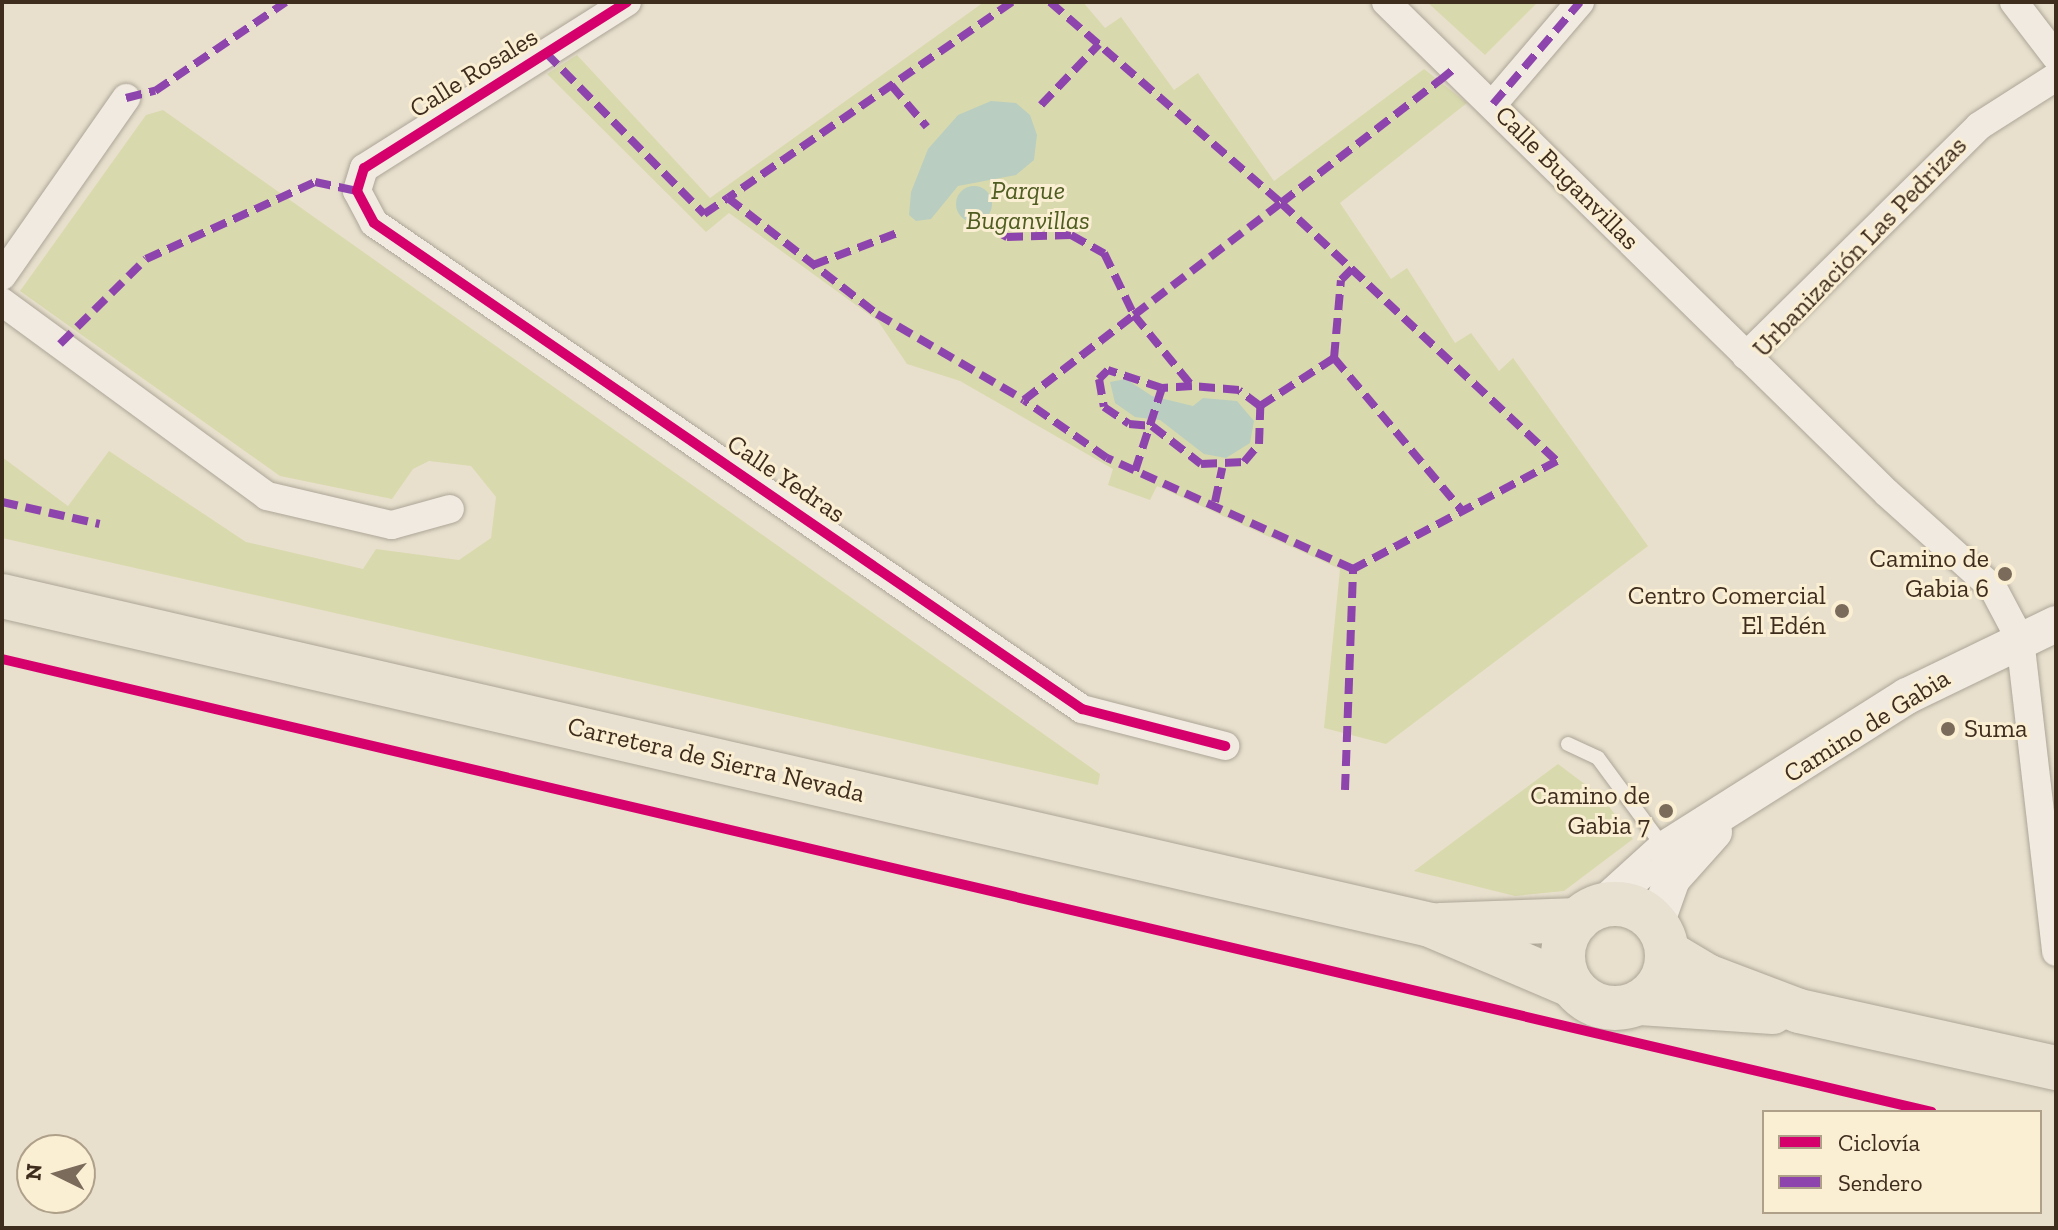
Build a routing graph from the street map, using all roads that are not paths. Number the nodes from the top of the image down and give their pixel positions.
1 (627, 2) edge
2 (1386, 2) edge
3 (1580, 2) edge
4 (2014, 2) edge
5 (2056, 57) edge
6 (2056, 77) edge
7 (126, 98) dead end
8 (1493, 104) junction
9 (357, 191) joint
10 (2, 276) edge
11 (2, 302) edge
12 (1746, 356) junction
13 (450, 509) dead end
14 (2, 596) edge
15 (2056, 624) edge
16 (2020, 639) junction
17 (1568, 744) dead end
18 (1225, 746) dead end
19 (1726, 815) junction
20 (1665, 849) junction
21 (1590, 912) junction
22 (1430, 925) junction
23 (1662, 938) junction
24 (2056, 952) edge
25 (1571, 985) junction
26 (1640, 1003) junction
27 (1799, 1011) junction
28 (2055, 1065) edge

1 - 9 street, Calle Rosales
2 - 8 street, Calle Buganvillas
3 - 8 street
4 - 5 street
6 - 12 street, Urbanización Las Pedrizas
7 - 10 street
8 - 12 street, Calle Buganvillas
9 - 18 street, Calle Yedras
11 - 13 street
12 - 16 street, Urbanización Las Pedrizas
14 - 22 main road, Carretera de Sierra Nevada
15 - 16 street, Camino de Gabia
16 - 19 street, Camino de Gabia
16 - 24 street
17 - 20 lane
19 - 20 street, Camino de Gabia
19 - 23 street, Camino de Gabia
20 - 21 street, Camino de Gabia
21 - 22 main road, Carretera de Sierra Nevada
21 - 23 main road
21 - 25 main road
22 - 25 main road, Carretera de Sierra Nevada
23 - 26 main road
23 - 27 main road
25 - 26 main road
26 - 27 main road
27 - 28 main road

